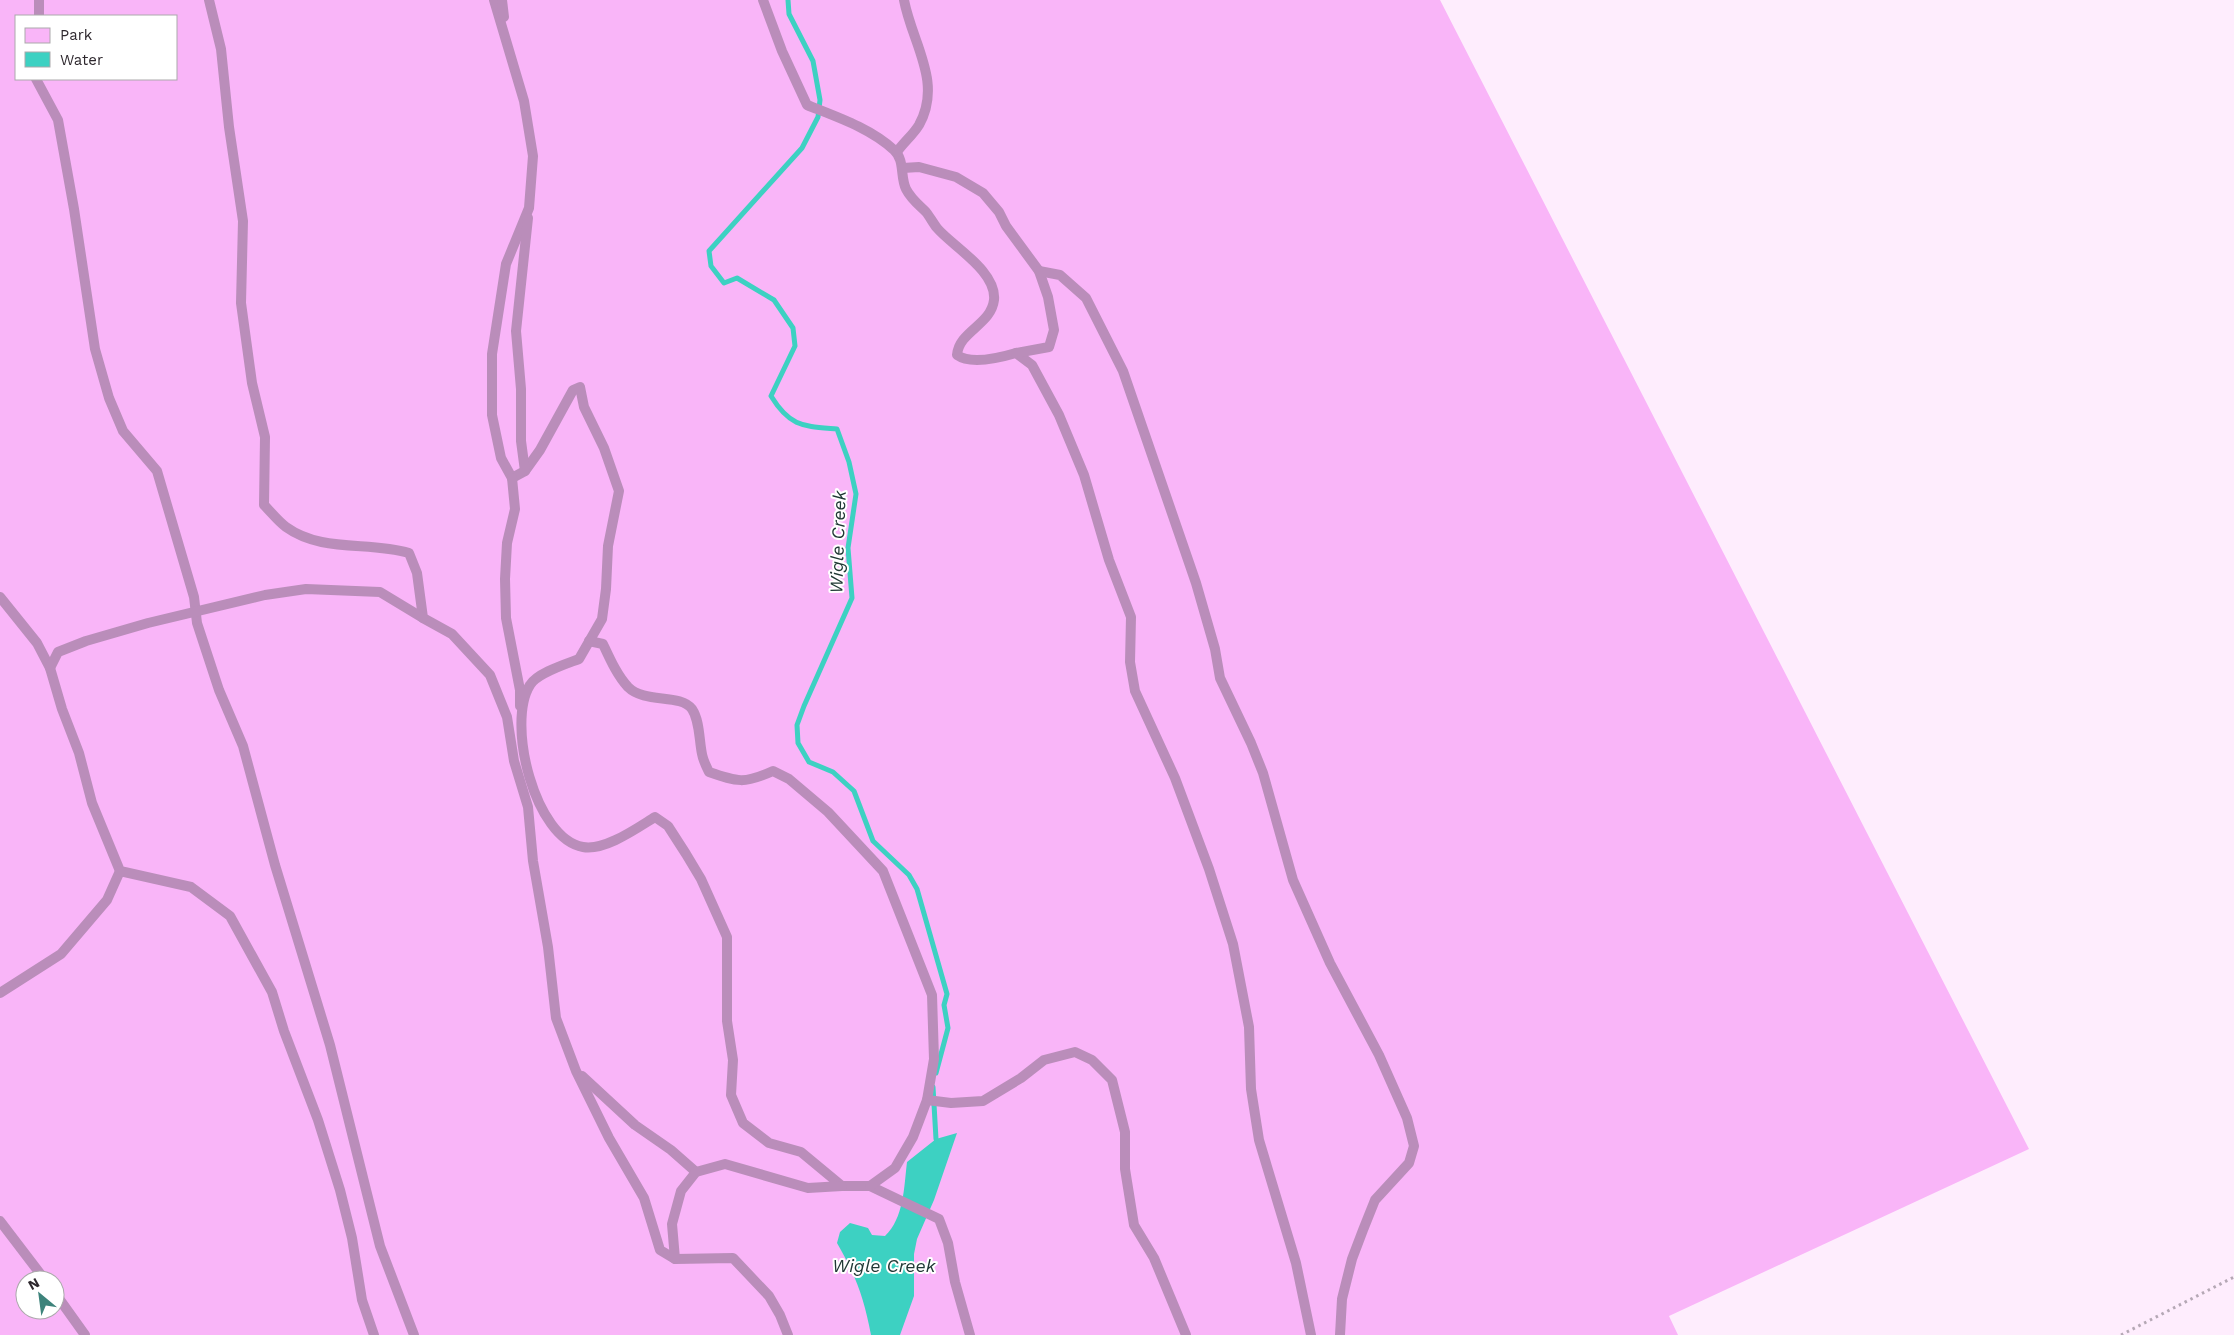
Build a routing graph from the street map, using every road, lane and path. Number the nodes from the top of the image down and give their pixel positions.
1 (39, 0) edge
2 (209, 0) edge
3 (494, 0) edge
4 (502, 0) edge
5 (762, 0) edge
6 (904, 0) edge
7 (39, 15) edge
8 (505, 35) junction
9 (37, 80) edge
10 (897, 152) junction
11 (903, 168) junction
12 (529, 208) junction
13 (1039, 271) junction
14 (1016, 353) junction
15 (525, 471) junction
16 (512, 478) junction
17 (0, 597) edge
18 (196, 611) junction
19 (422, 618) junction
20 (589, 641) junction
21 (50, 668) junction
22 (520, 717) junction
23 (120, 871) junction
24 (0, 993) edge
25 (576, 1070) junction
26 (927, 1100) junction
27 (696, 1172) junction
28 (842, 1186) junction
29 (870, 1186) junction
30 (0, 1222) edge
31 (675, 1259) junction
32 (37, 1270) edge
33 (2234, 1277) edge
34 (65, 1307) edge
35 (85, 1335) edge
36 (374, 1335) edge
37 (414, 1335) edge
38 (788, 1335) edge
39 (970, 1335) edge
40 (1186, 1335) edge
41 (1311, 1335) edge
42 (1340, 1335) edge
43 (2122, 1335) edge

1 - 7 lane
2 - 19 lane
3 - 8 lane
4 - 8 lane
5 - 10 lane
6 - 10 lane
8 - 12 lane
9 - 18 lane
10 - 11 lane
11 - 13 lane
11 - 14 lane
12 - 15 lane
12 - 16 lane
13 - 14 lane
13 - 42 lane
14 - 41 lane
15 - 16 lane
15 - 20 lane
16 - 22 lane
17 - 21 lane
18 - 19 lane
18 - 21 lane
18 - 37 lane
19 - 25 lane
20 - 22 lane
20 - 26 lane
21 - 23 lane
22 - 28 lane
23 - 24 lane
23 - 36 lane
25 - 27 lane
25 - 31 lane
26 - 29 lane
26 - 40 lane
27 - 28 lane
27 - 31 lane
28 - 29 lane
29 - 39 lane
30 - 32 lane
31 - 38 lane
33 - 43 path
34 - 35 lane

